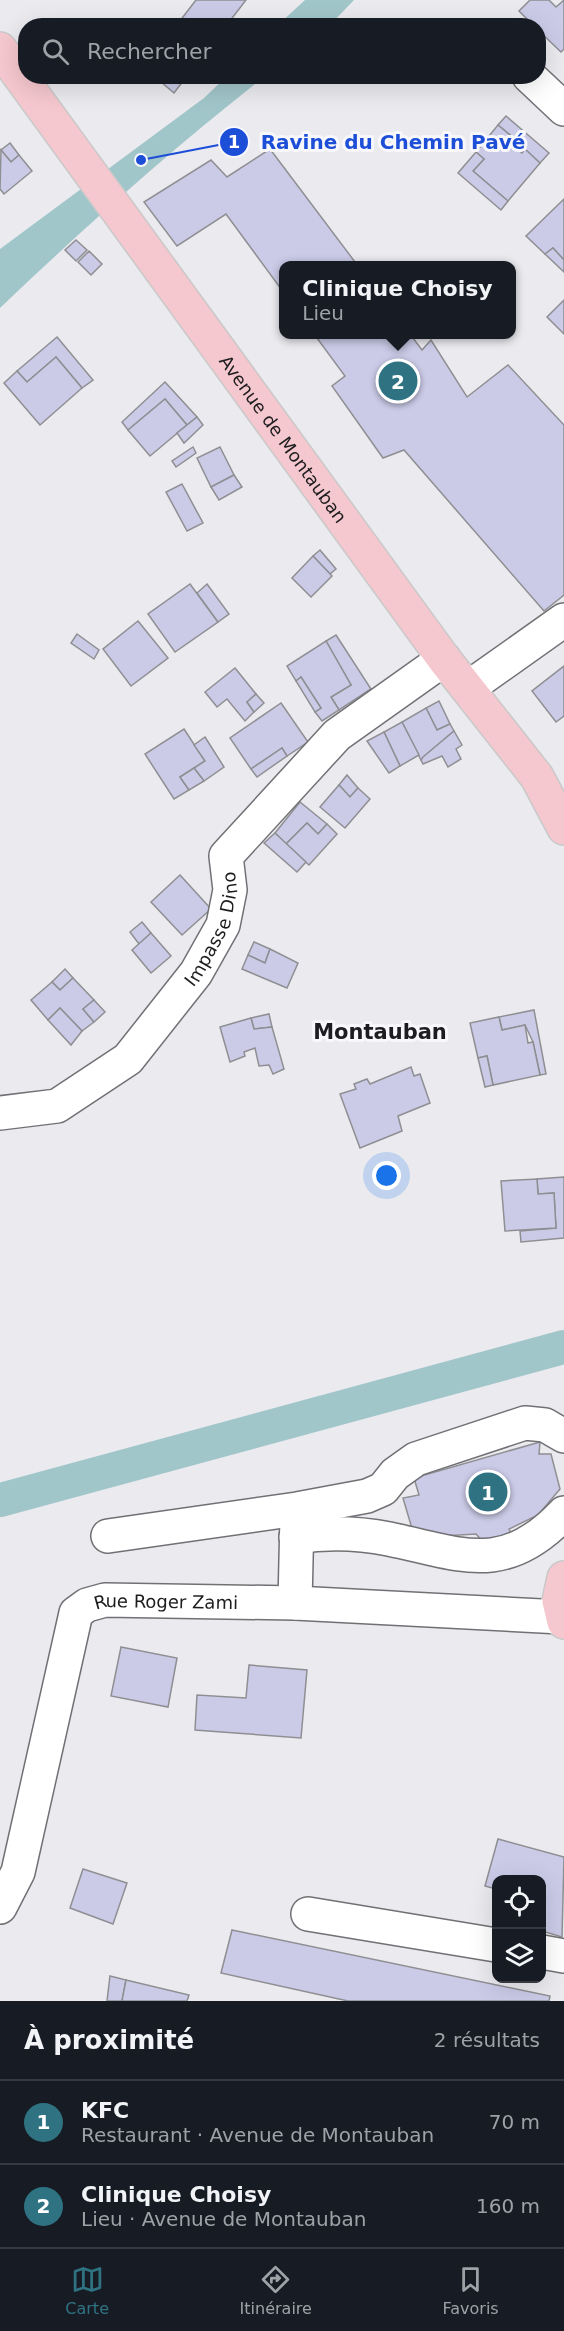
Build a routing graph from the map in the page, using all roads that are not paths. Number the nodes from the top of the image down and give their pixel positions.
1 (0, 49) edge
2 (18, 73) edge
3 (26, 84) edge
4 (537, 84) edge
5 (564, 109) edge
6 (564, 620) edge
7 (444, 659) junction
8 (468, 688) junction
9 (564, 828) edge
10 (0, 1113) edge
11 (564, 1436) edge
12 (564, 1513) edge
13 (297, 1523) junction
14 (108, 1536) dead end
15 (564, 1578) edge
16 (295, 1603) junction
17 (563, 1620) edge
18 (0, 1906) edge
19 (308, 1914) dead end
20 (492, 1944) edge
21 (546, 1953) edge
22 (564, 1956) edge

1 - 2 main road, Avenue de Montauban
3 - 7 main road, Avenue de Montauban
4 - 5 street
6 - 8 street
7 - 8 main road, Avenue de Montauban
7 - 10 street, Impasse Dino
8 - 9 main road, Avenue de Montauban
11 - 13 street
12 - 13 street
13 - 14 street
13 - 16 street
15 - 17 main road
16 - 17 street, Rue Roger Zami
16 - 18 street, Rue Roger Zami
19 - 20 street
21 - 22 street

